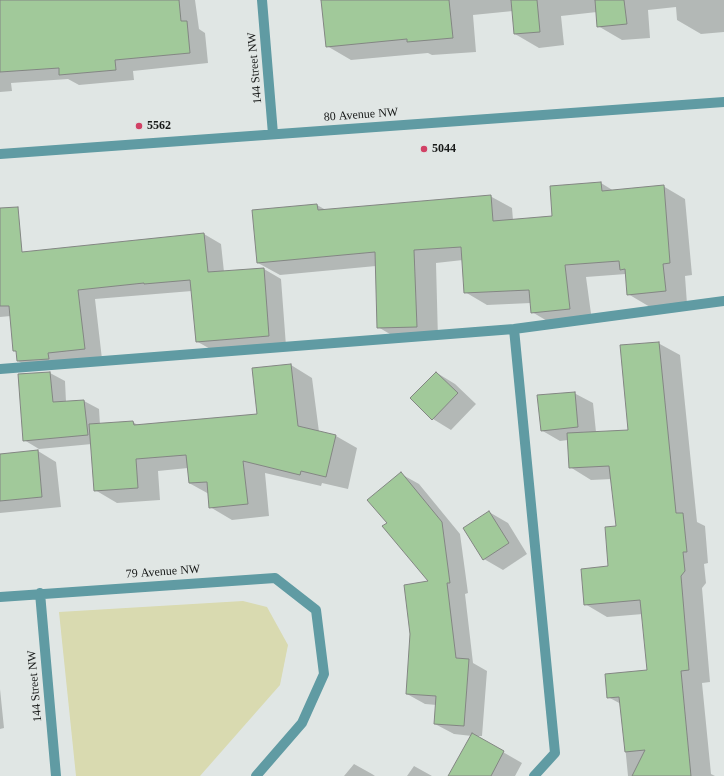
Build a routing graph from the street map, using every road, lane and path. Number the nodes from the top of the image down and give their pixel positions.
1 (262, 0) edge
2 (724, 102) edge
3 (273, 134) junction
4 (0, 154) edge
5 (724, 301) edge
6 (514, 329) junction
7 (0, 369) edge
8 (40, 593) junction
9 (0, 597) edge
10 (56, 776) edge
11 (256, 776) edge
12 (534, 776) edge

1 - 3 street, 144 Street NW
2 - 3 street, 80 Avenue NW
3 - 4 street, 80 Avenue NW
5 - 6 street
6 - 7 street
6 - 12 street
8 - 9 street, 79 Avenue NW
8 - 10 street, 144 Street NW
8 - 11 street, 79 Avenue NW

